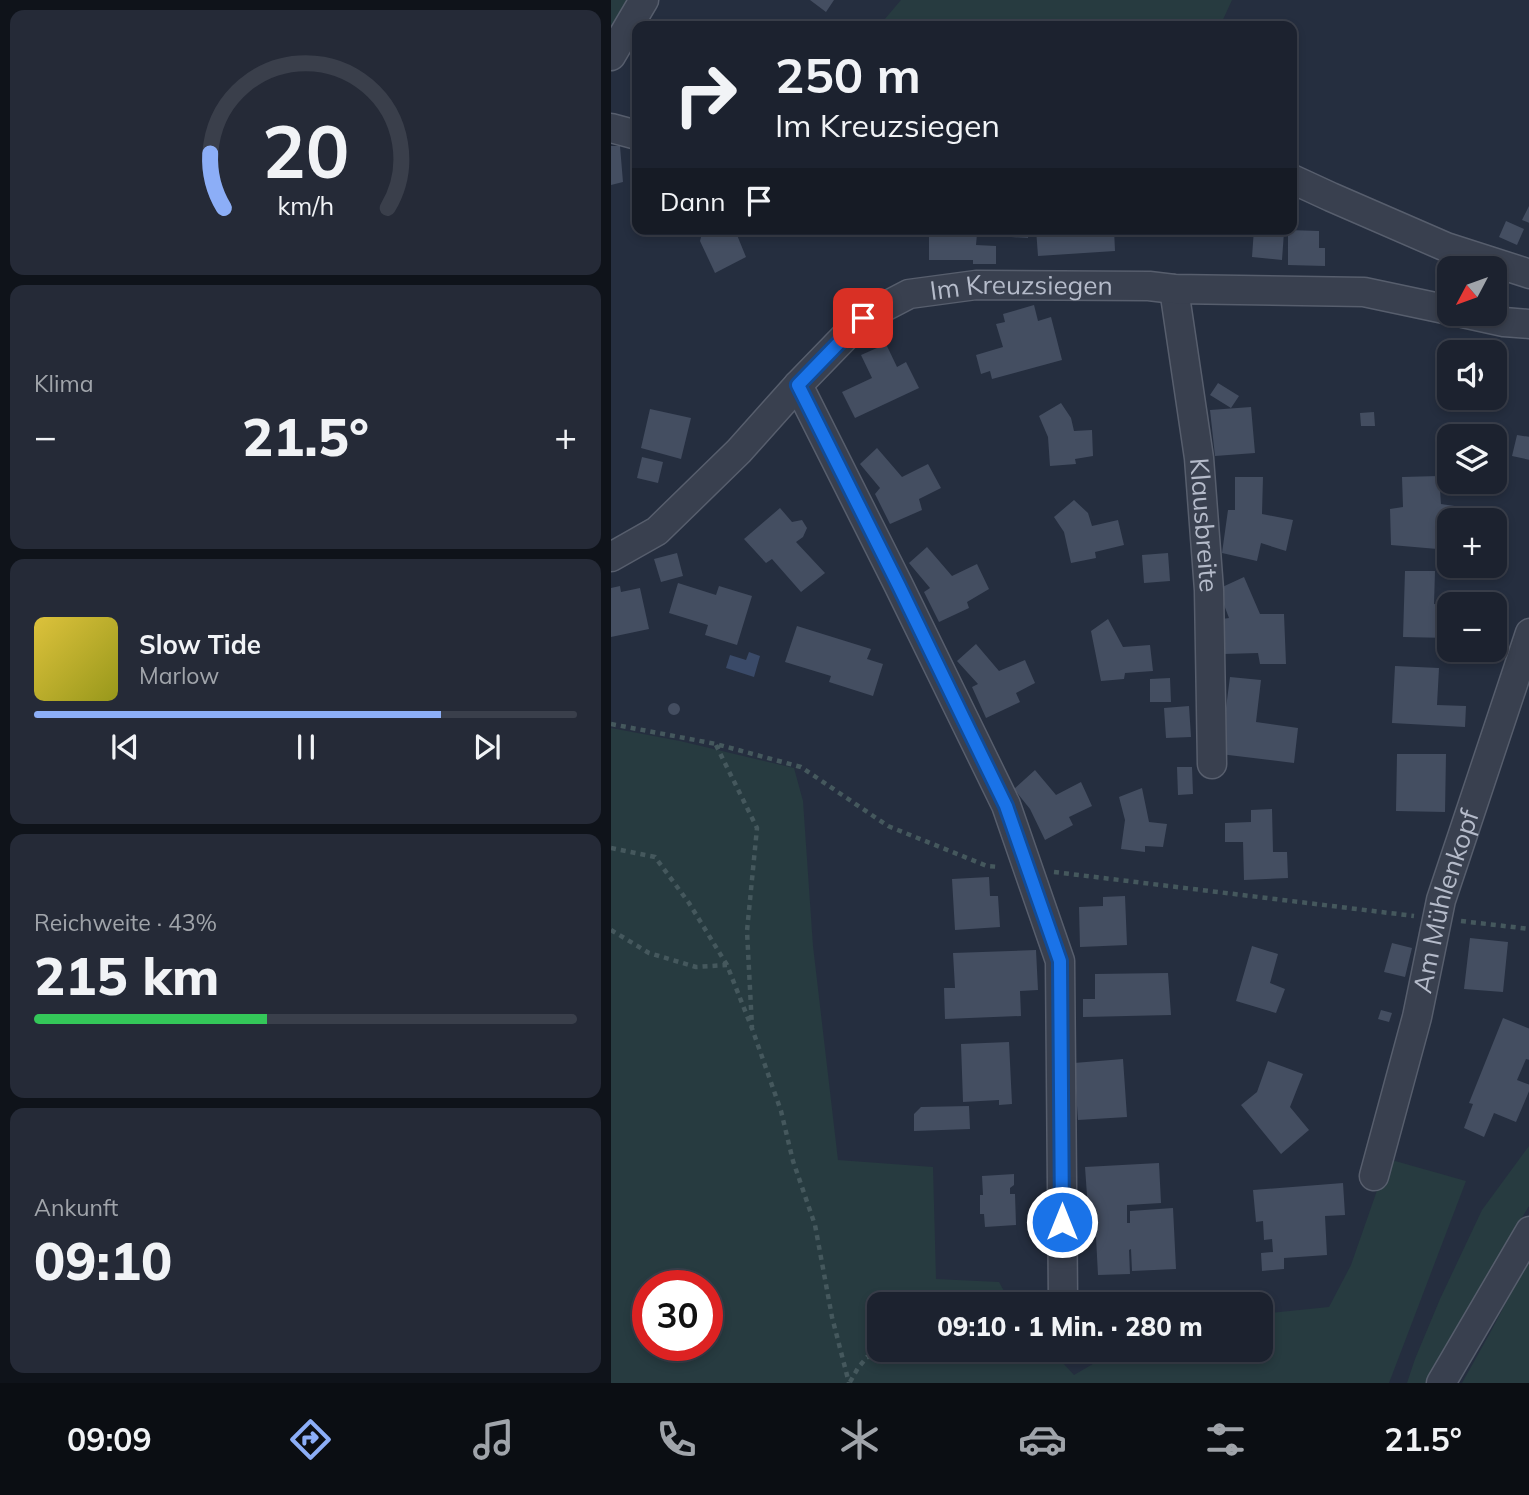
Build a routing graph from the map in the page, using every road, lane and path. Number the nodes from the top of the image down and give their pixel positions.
1 (644, 0) edge
2 (611, 55) edge
3 (611, 128) edge
4 (632, 134) edge
5 (1297, 180) edge
6 (1529, 274) edge
7 (1174, 289) junction
8 (1437, 307) edge
9 (1507, 322) edge
10 (1529, 324) edge
11 (798, 385) junction
12 (611, 557) edge
13 (1529, 633) edge
14 (611, 724) edge
15 (716, 744) junction
16 (1212, 764) dead end
17 (611, 848) edge
18 (1028, 869) junction
19 (1437, 919) junction
20 (1529, 929) edge
21 (611, 930) edge
22 (727, 965) junction
23 (753, 1031) junction
24 (1374, 1176) dead end
25 (1529, 1231) edge
26 (1063, 1292) edge
27 (867, 1358) edge
28 (849, 1383) edge
29 (1441, 1383) edge

1 - 2 street
3 - 4 street
5 - 6 street
7 - 8 street, Im Kreuzsiegen
7 - 11 street, Im Kreuzsiegen
7 - 16 street, Klausbreite
9 - 10 street
11 - 12 street, Im Kreuzsiegen
11 - 18 street
13 - 19 street, Am Mühlenkopf
14 - 15 path
15 - 18 path
15 - 23 path
17 - 22 path
18 - 19 path
18 - 26 street
19 - 20 path
19 - 24 street, Am Mühlenkopf
21 - 22 path
22 - 23 path
23 - 28 path
25 - 29 street
27 - 28 path

